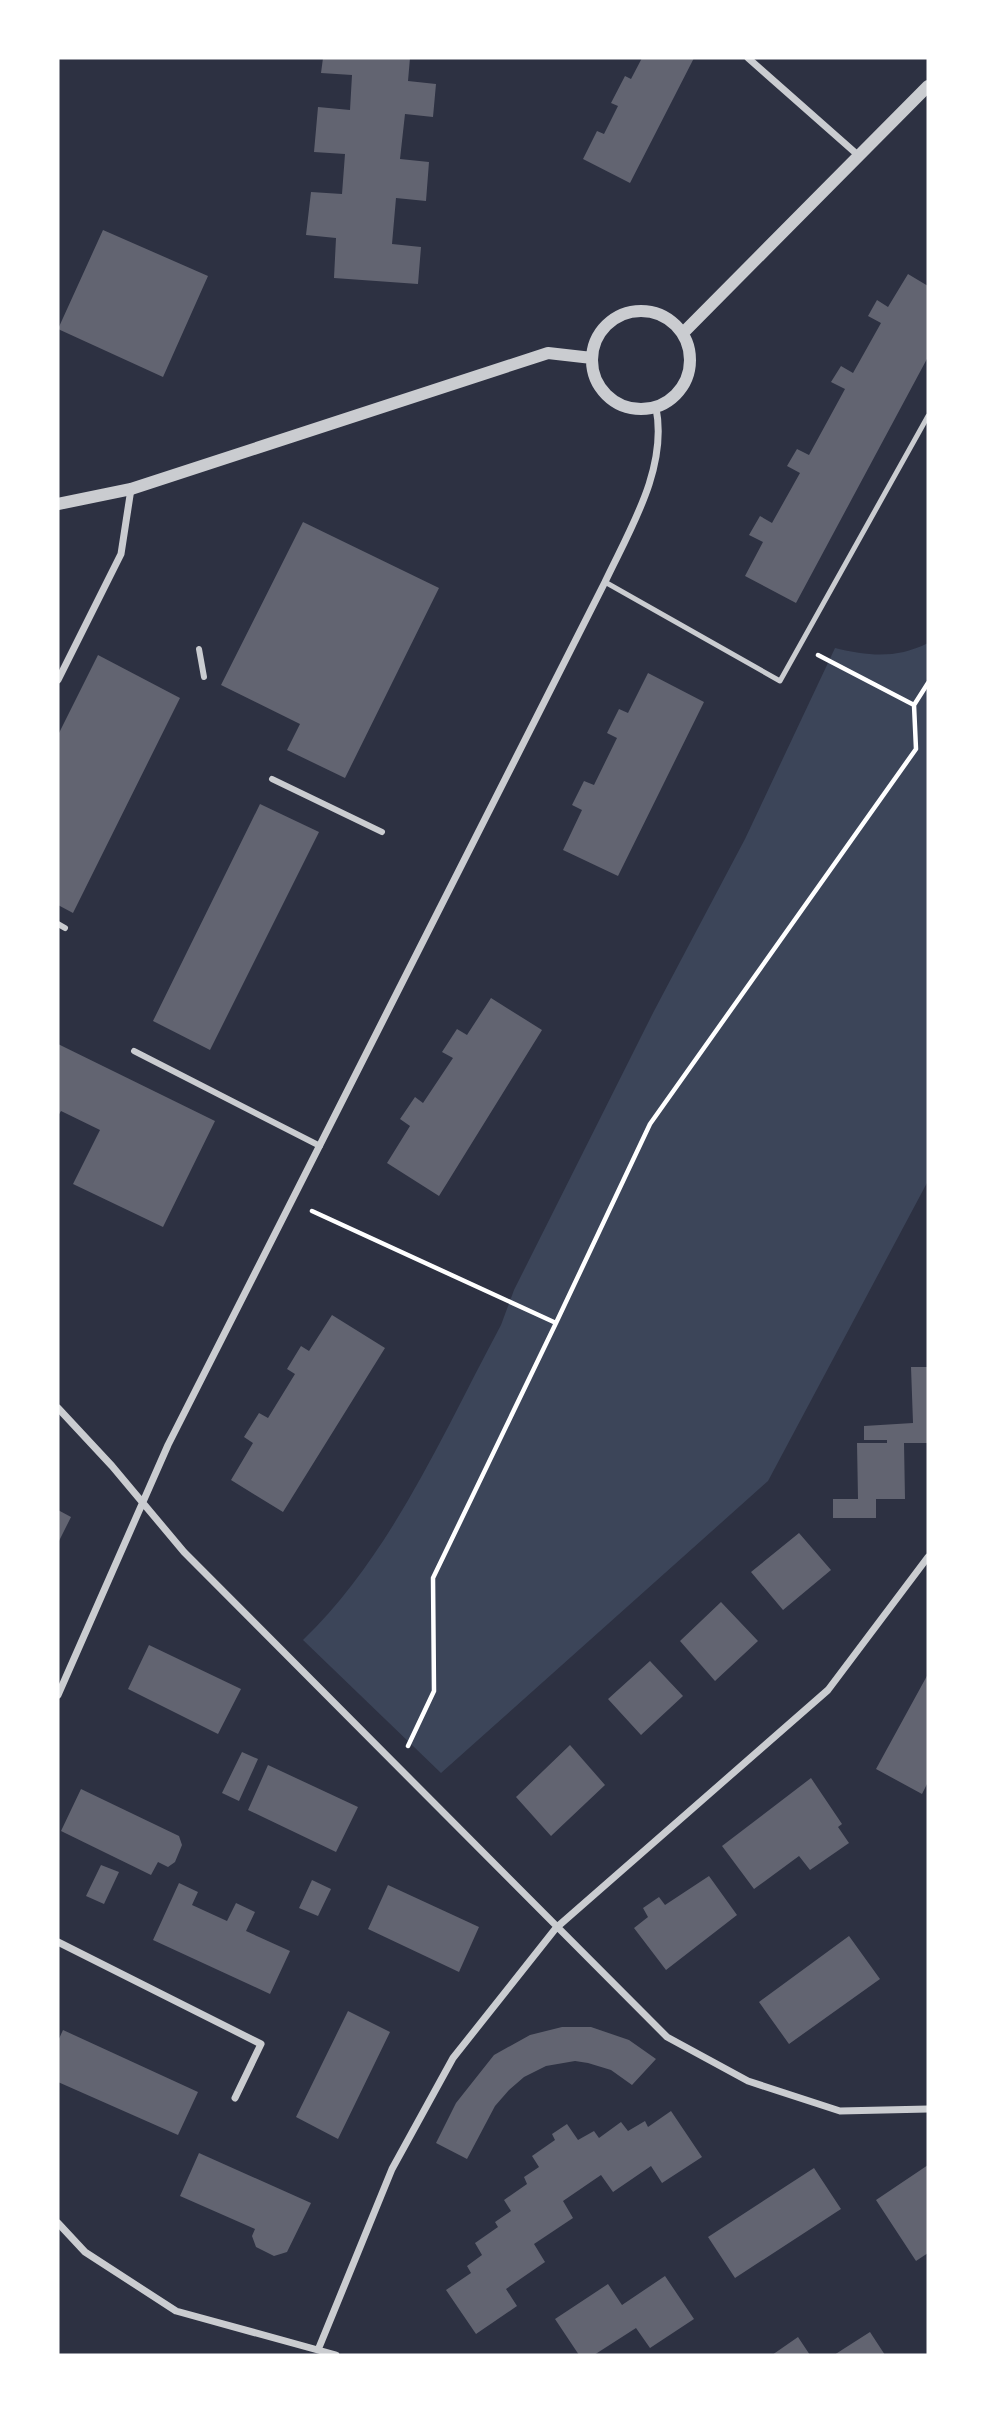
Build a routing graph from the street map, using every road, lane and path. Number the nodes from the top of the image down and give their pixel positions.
1 (748, 58) edge
2 (927, 92) edge
3 (859, 156) junction
4 (683, 333) junction
5 (592, 358) junction
6 (656, 408) junction
7 (928, 416) edge
8 (131, 489) junction
9 (58, 504) edge
10 (606, 582) junction
11 (800, 646) junction
12 (199, 649) dead end
13 (204, 677) dead end
14 (58, 680) edge
15 (928, 683) edge
16 (914, 705) junction
17 (272, 779) dead end
18 (382, 832) dead end
19 (58, 924) edge
20 (65, 928) dead end
21 (134, 1051) dead end
22 (320, 1146) junction
23 (292, 1202) junction
24 (556, 1323) junction
25 (58, 1408) edge
26 (142, 1504) junction
27 (928, 1557) edge
28 (58, 1695) edge
29 (398, 1768) junction
30 (556, 1928) junction
31 (58, 1942) edge
32 (235, 2098) dead end
33 (928, 2109) edge
34 (58, 2223) edge
35 (318, 2350) junction
36 (336, 2355) edge

1 - 3 street
2 - 3 street
3 - 4 street
4 - 5 street
4 - 6 street
5 - 6 street
5 - 8 street
6 - 10 street
7 - 11 lane
8 - 9 street
8 - 14 street
10 - 11 lane
10 - 22 street
11 - 16 path
12 - 13 street
15 - 16 path
16 - 24 path
17 - 18 street
19 - 20 street
21 - 22 street
22 - 23 street
23 - 24 path
23 - 26 street
24 - 29 path
25 - 26 street
26 - 28 street
26 - 29 street
27 - 30 street
29 - 30 street
30 - 33 street
30 - 35 street
31 - 32 street
34 - 35 street
35 - 36 street

